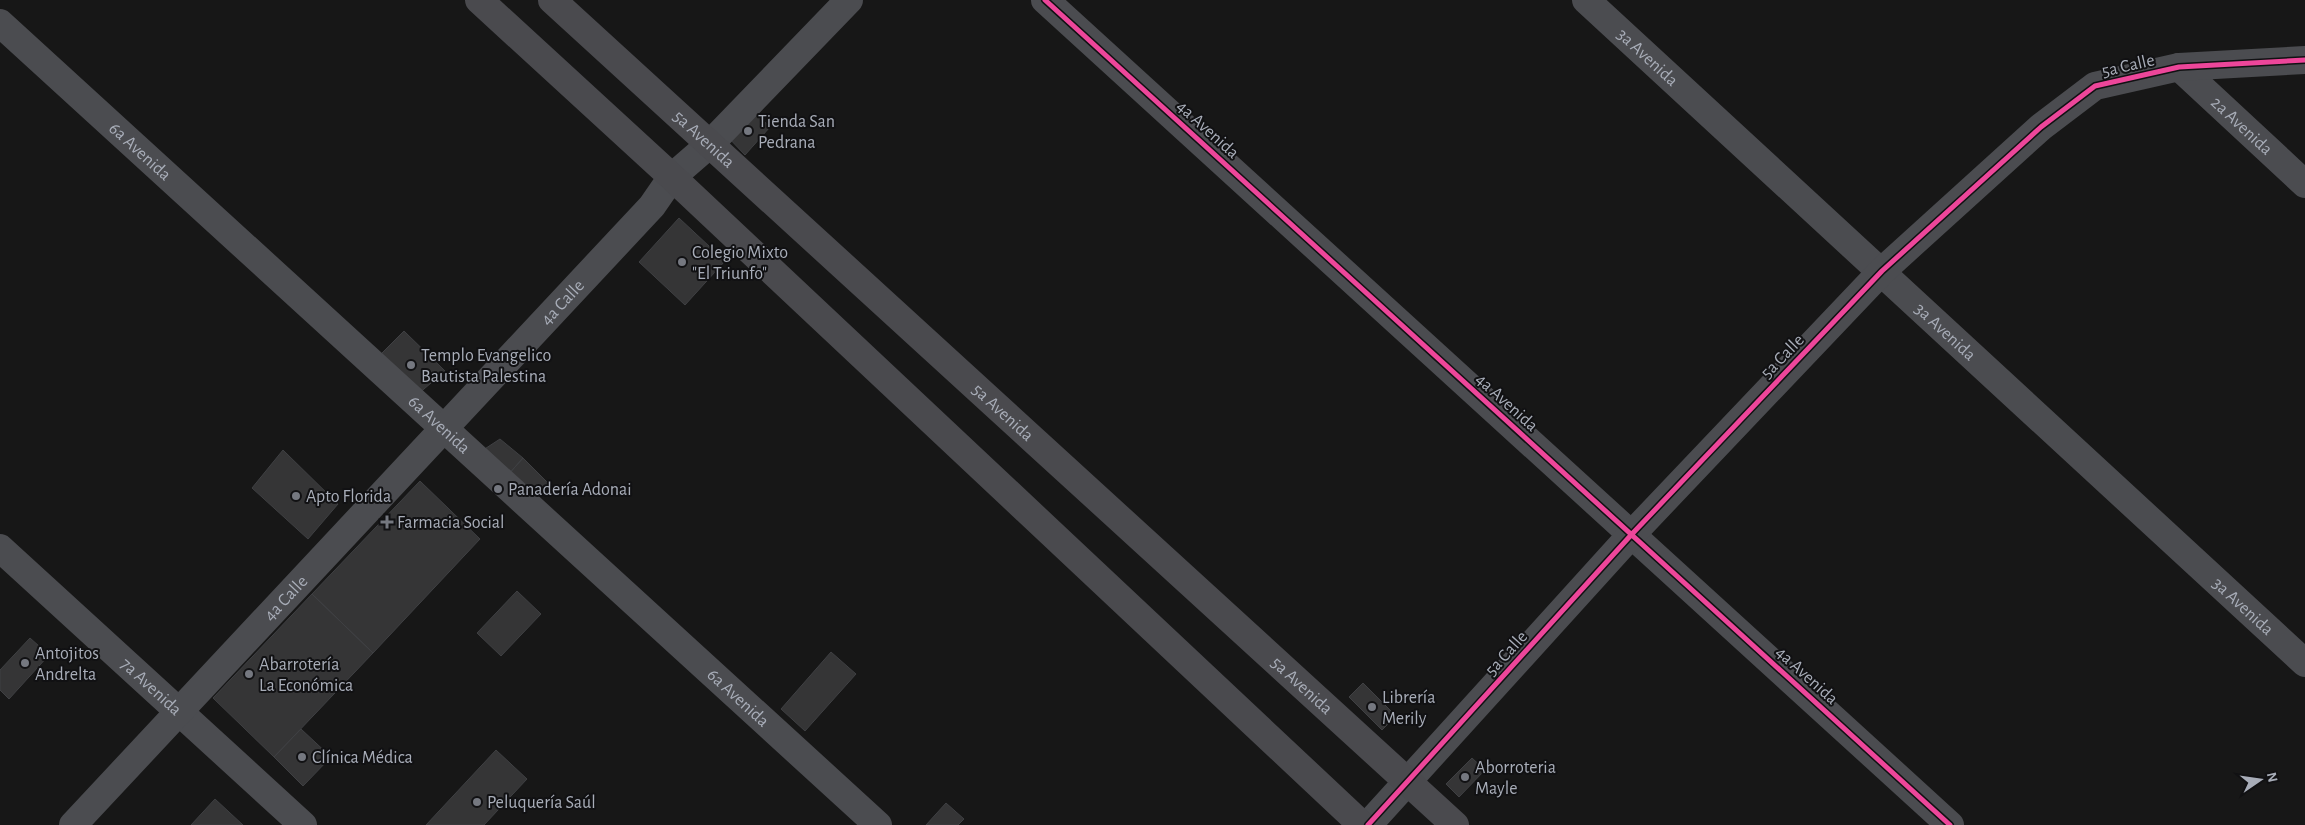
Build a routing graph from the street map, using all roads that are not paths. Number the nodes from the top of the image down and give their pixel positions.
1 (479, 0) edge
2 (552, 0) edge
3 (849, 0) edge
4 (1045, 0) edge
5 (1586, 0) edge
6 (0, 23) edge
7 (2305, 60) edge
8 (2180, 67) junction
9 (710, 144) junction
10 (672, 177) junction
11 (2305, 184) edge
12 (1882, 271) junction
13 (443, 429) junction
14 (1632, 534) junction
15 (0, 548) edge
16 (2305, 664) edge
17 (179, 712) junction
18 (1408, 781) junction
19 (73, 825) edge
20 (302, 825) edge
21 (878, 825) edge
22 (1362, 825) edge
23 (1368, 825) edge
24 (1455, 825) edge
25 (1950, 825) edge

1 - 10 main road
2 - 9 main road, 5a Avenida
3 - 9 street, 4a Calle
4 - 14 street, 4a Avenida
5 - 12 street, 3a Avenida
6 - 13 street, 6a Avenida
7 - 8 street, 5a Calle
8 - 11 street, 2a Avenida
8 - 12 street, 5a Calle
9 - 10 street, 4a Calle
9 - 18 main road, 5a Avenida
10 - 13 street, 4a Calle
10 - 22 main road
12 - 14 street, 5a Calle
12 - 16 street, 3a Avenida
13 - 17 street, 4a Calle
13 - 21 street, 6a Avenida
14 - 18 street, 5a Calle
14 - 25 street, 4a Avenida
15 - 17 street, 7a Avenida
17 - 19 street, 4a Calle
17 - 20 street, 7a Avenida
18 - 23 street, 5a Calle
18 - 24 main road, 5a Avenida

